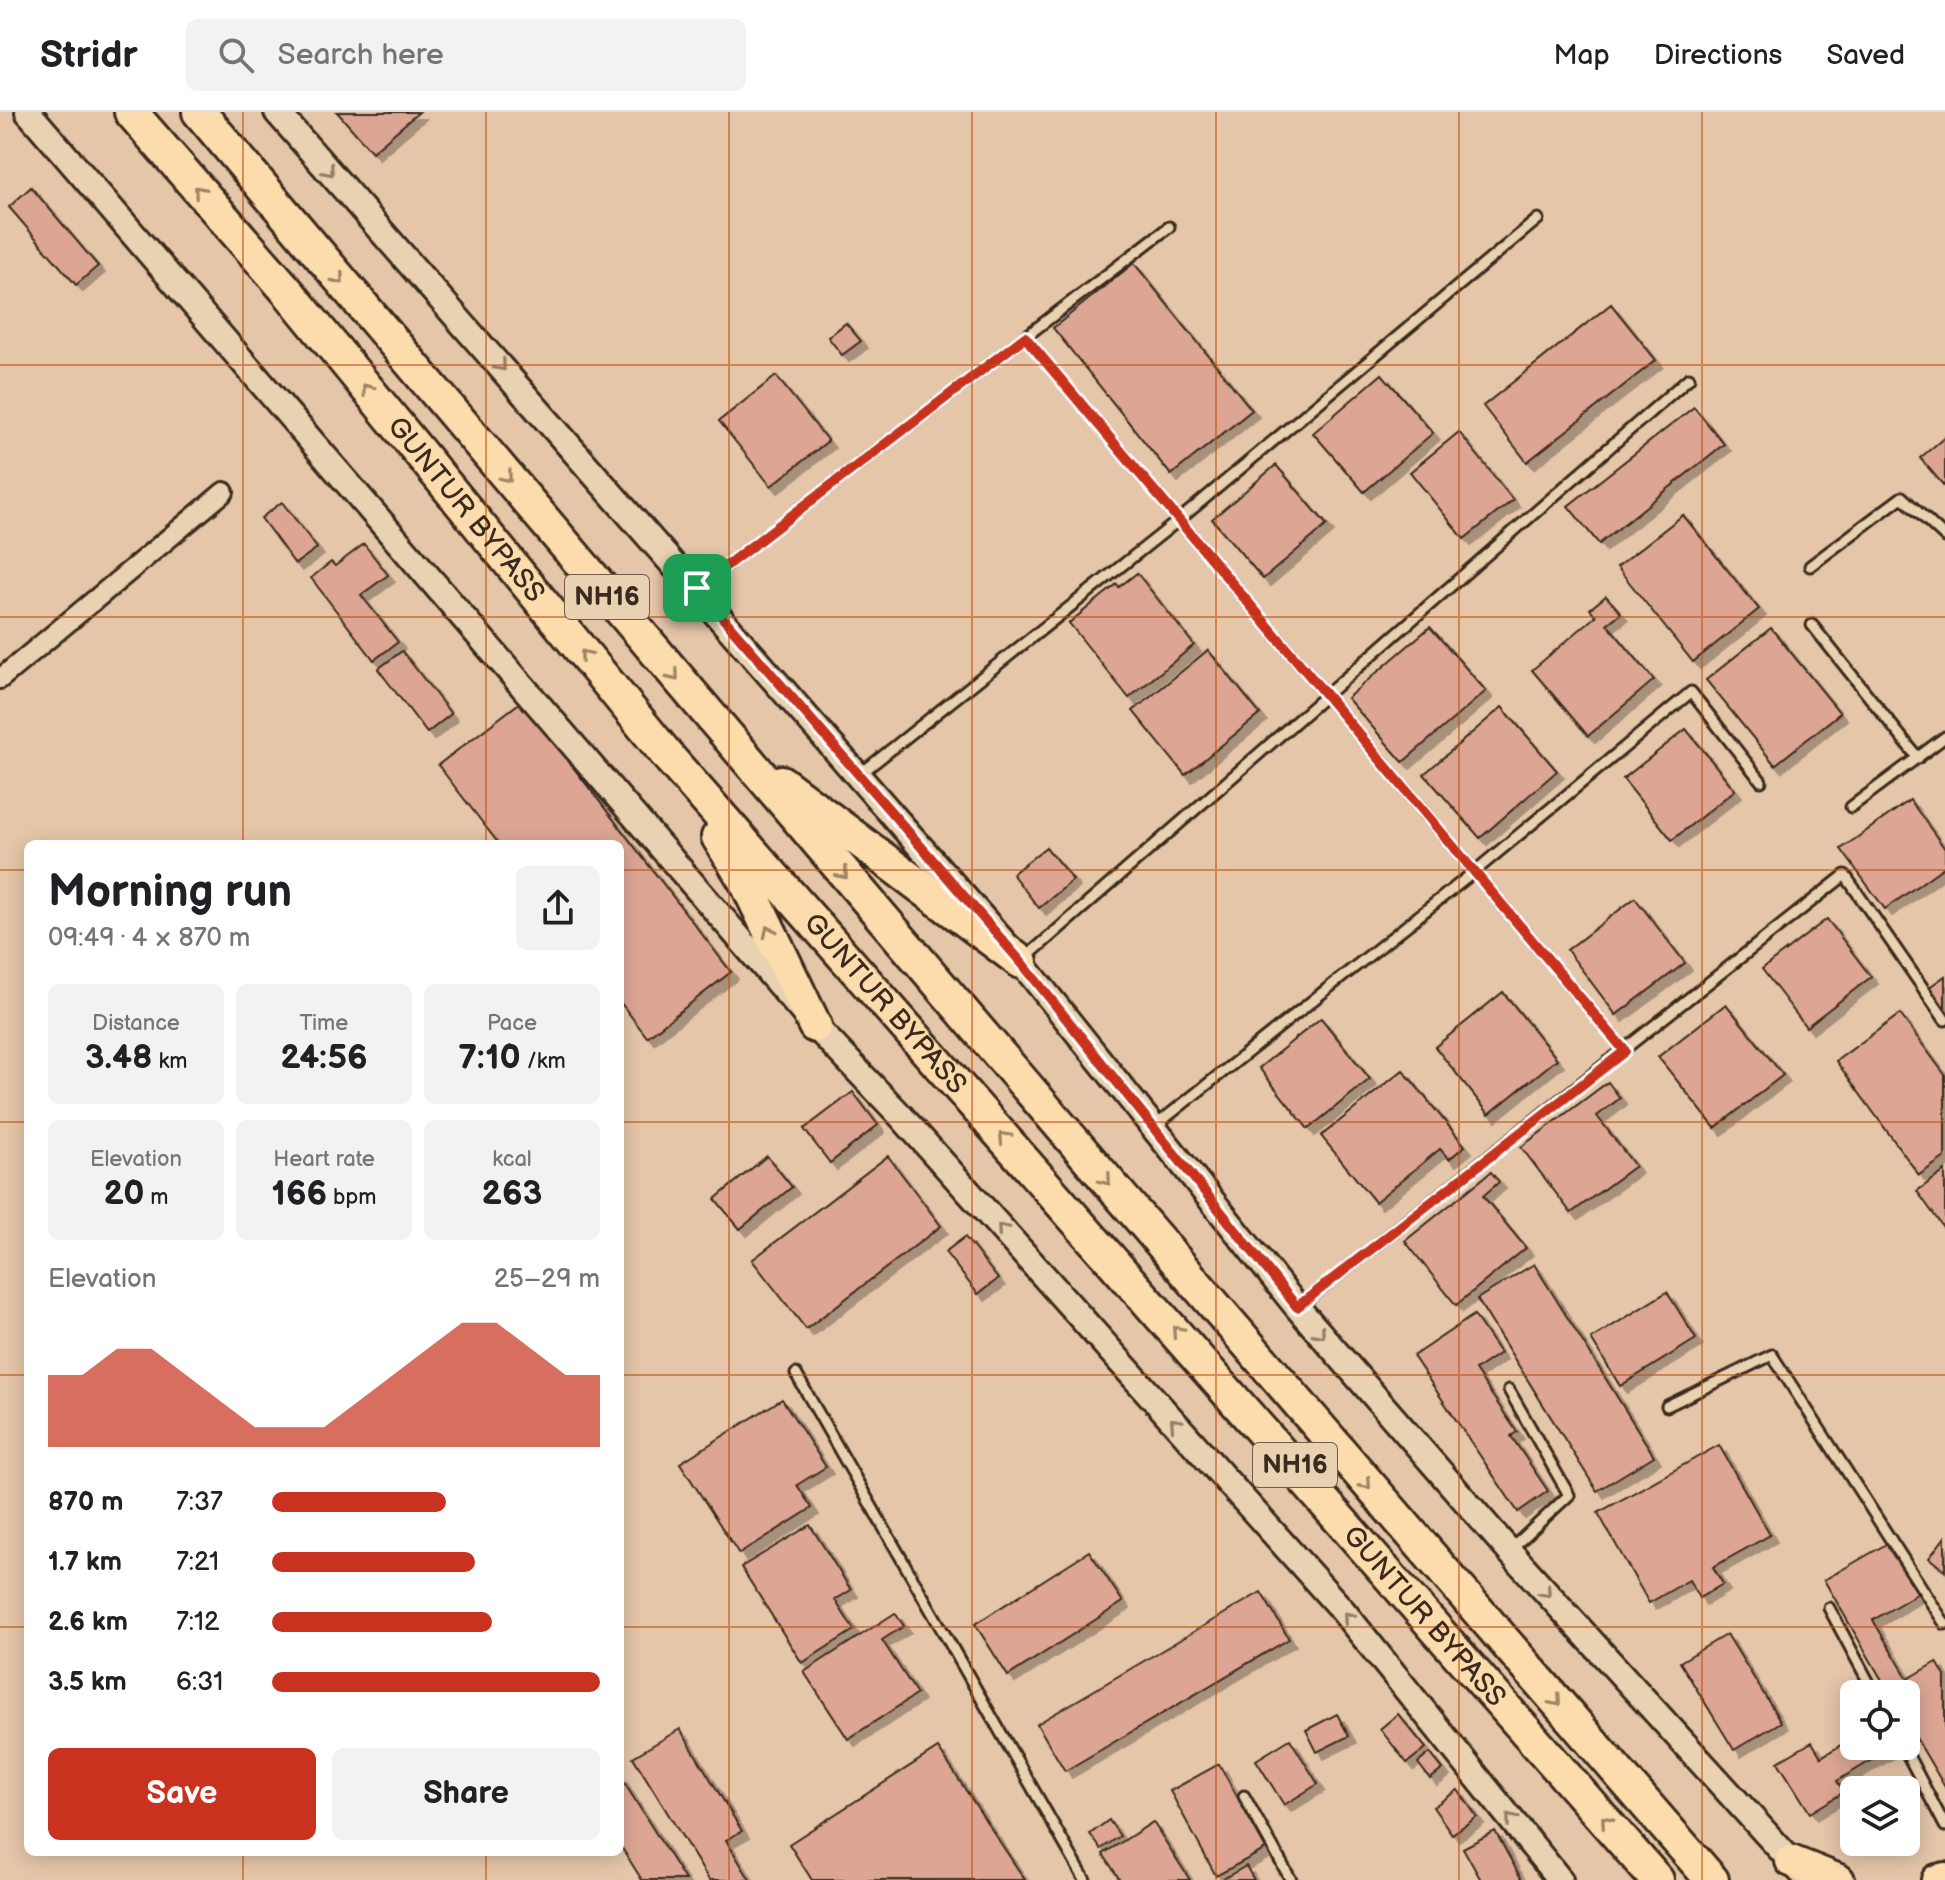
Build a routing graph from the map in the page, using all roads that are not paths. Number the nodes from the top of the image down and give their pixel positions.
1 (28, 112) edge
2 (131, 112) edge
3 (199, 112) edge
4 (277, 112) edge
5 (1538, 219) dead end
6 (1169, 227) dead end
7 (1025, 337) junction
8 (1689, 378) dead end
9 (224, 492) dead end
10 (1179, 520) junction
11 (1945, 537) edge
12 (1810, 566) dead end
13 (697, 588) junction
14 (1812, 625) dead end
15 (0, 679) edge
16 (1326, 695) junction
17 (1945, 737) edge
18 (731, 743) junction
19 (1918, 758) junction
20 (671, 760) junction
21 (859, 775) junction
22 (1761, 781) dead end
23 (1851, 807) dead end
24 (1474, 872) junction
25 (1021, 962) junction
26 (1945, 1020) edge
27 (815, 1026) junction
28 (1625, 1051) junction
29 (1155, 1126) junction
30 (1297, 1307) junction
31 (796, 1374) dead end
32 (1509, 1390) dead end
33 (1667, 1406) dead end
34 (1509, 1551) junction
35 (1829, 1608) dead end
36 (1945, 1624) edge
37 (1868, 1680) edge
38 (1910, 1760) edge
39 (1244, 1796) dead end
40 (1945, 1826) edge
41 (1799, 1870) edge
42 (1945, 1878) edge
43 (1085, 1880) edge
44 (1291, 1880) edge
45 (1560, 1880) edge
46 (1657, 1880) edge
47 (1712, 1880) edge
48 (1839, 1880) edge
49 (1937, 1880) edge

1 - 27 street
20 -> 2 highway, GUNTUR BYPASS / NH16
3 -> 18 highway, GUNTUR BYPASS / NH16
4 -> 13 street
5 - 10 lane
6 - 7 lane
7 - 10 lane
7 - 13 lane
8 - 16 lane
9 - 15 street
10 - 16 lane
10 - 21 lane
11 - 12 lane
13 - 21 street
14 - 19 lane
16 - 24 lane
16 - 25 lane
17 - 19 lane
18 - 25 highway
18 -> 47 highway, GUNTUR BYPASS / NH16
19 - 23 lane
27 -> 20 highway
46 -> 20 highway, GUNTUR BYPASS / NH16
21 - 25 street
22 - 24 lane
24 - 28 lane
24 - 29 lane
25 - 29 street
26 - 28 lane
45 -> 27 street
28 - 30 lane
29 - 30 street
30 -> 34 street
31 - 43 lane
32 - 34 lane
33 - 36 lane
34 -> 41 street
35 - 37 lane
38 - 40 lane
39 - 44 lane
41 - 48 main road
42 - 49 main road

